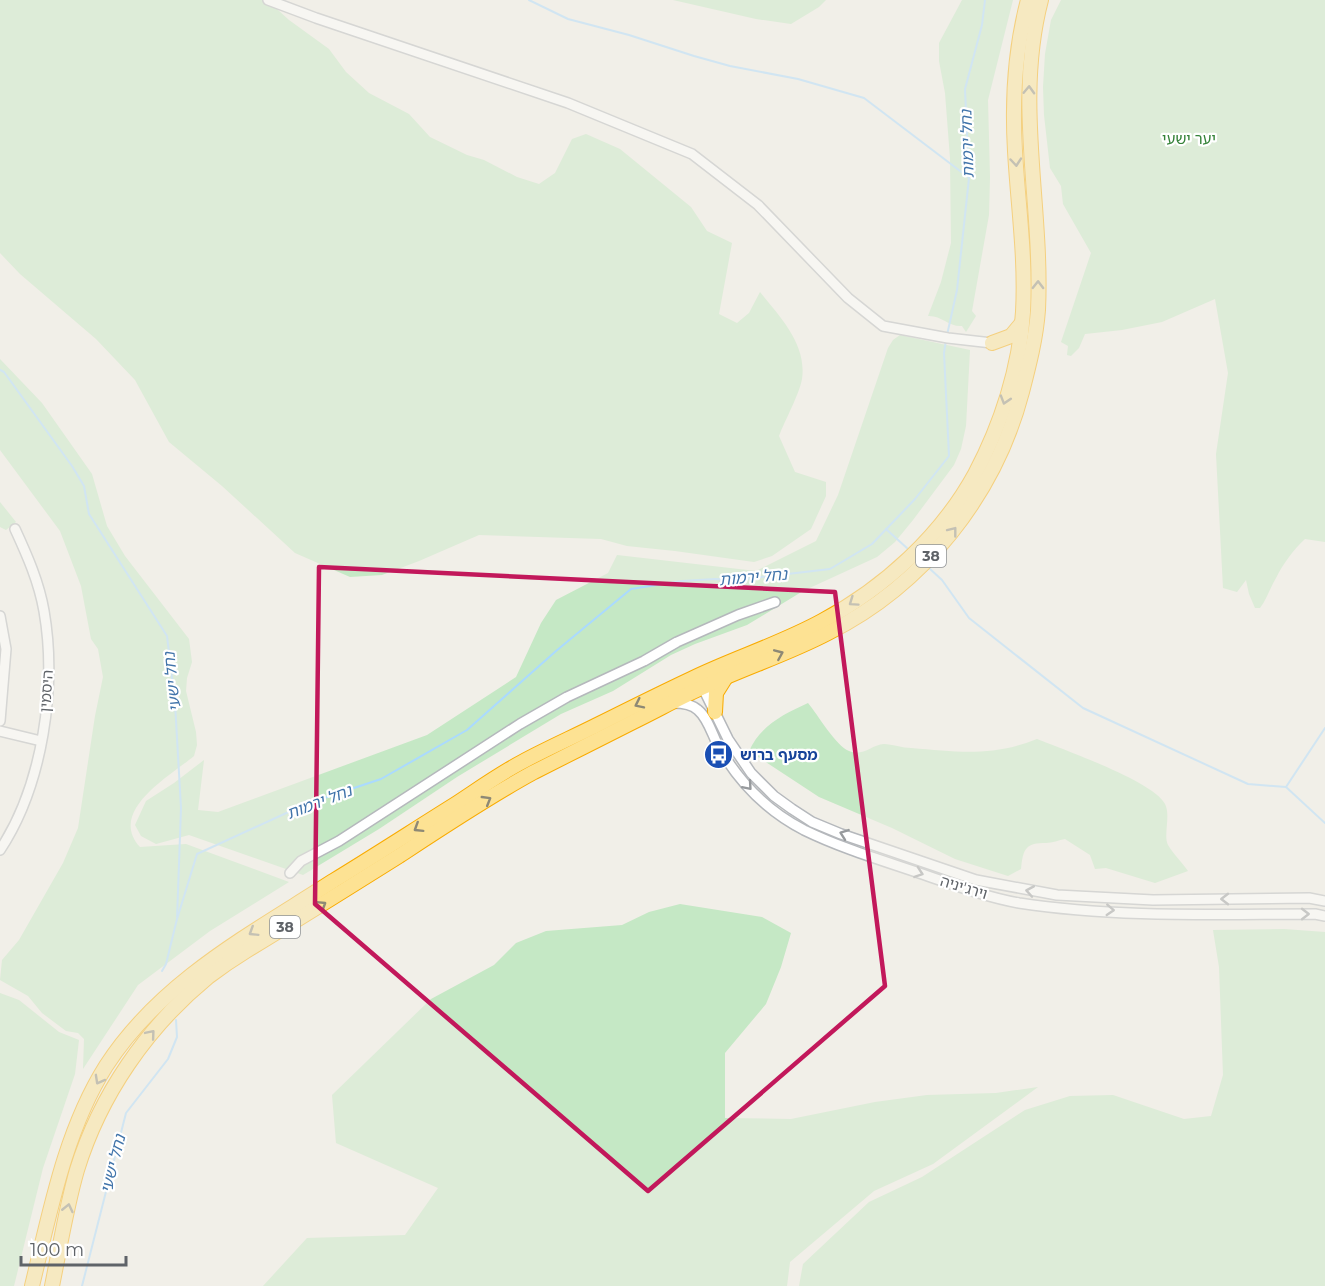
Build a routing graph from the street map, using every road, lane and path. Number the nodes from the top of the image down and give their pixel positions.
1 (268, 0) edge
2 (1028, 0) edge
3 (1041, 0) edge
4 (1022, 322) junction
5 (993, 343) junction
6 (1013, 371) junction
7 (15, 529) dead end
8 (775, 602) dead end
9 (0, 616) edge
10 (726, 677) junction
11 (698, 682) junction
12 (670, 703) junction
13 (715, 712) junction
14 (0, 721) edge
15 (0, 731) edge
16 (41, 741) junction
17 (0, 849) edge
18 (290, 873) dead end
19 (1325, 901) edge
20 (1325, 916) edge
21 (33, 1286) edge
22 (52, 1286) edge

1 - 5 street
2 -> 4 highway, 38
10 -> 3 highway, 38
4 - 5 highway
4 - 6 highway, 38
5 - 6 highway
6 -> 11 highway, 38
7 - 16 street, היסמין
8 - 18 street
9 - 14 street
10 - 11 highway, 38
10 - 13 highway
11 - 12 highway, 38
11 - 13 street, וירג'יניה
11 -> 21 highway, 38
12 -> 20 street, וירג'יניה
22 -> 12 highway, 38
19 -> 13 street, וירג'יניה
15 - 16 street
16 - 17 street, היסמין

